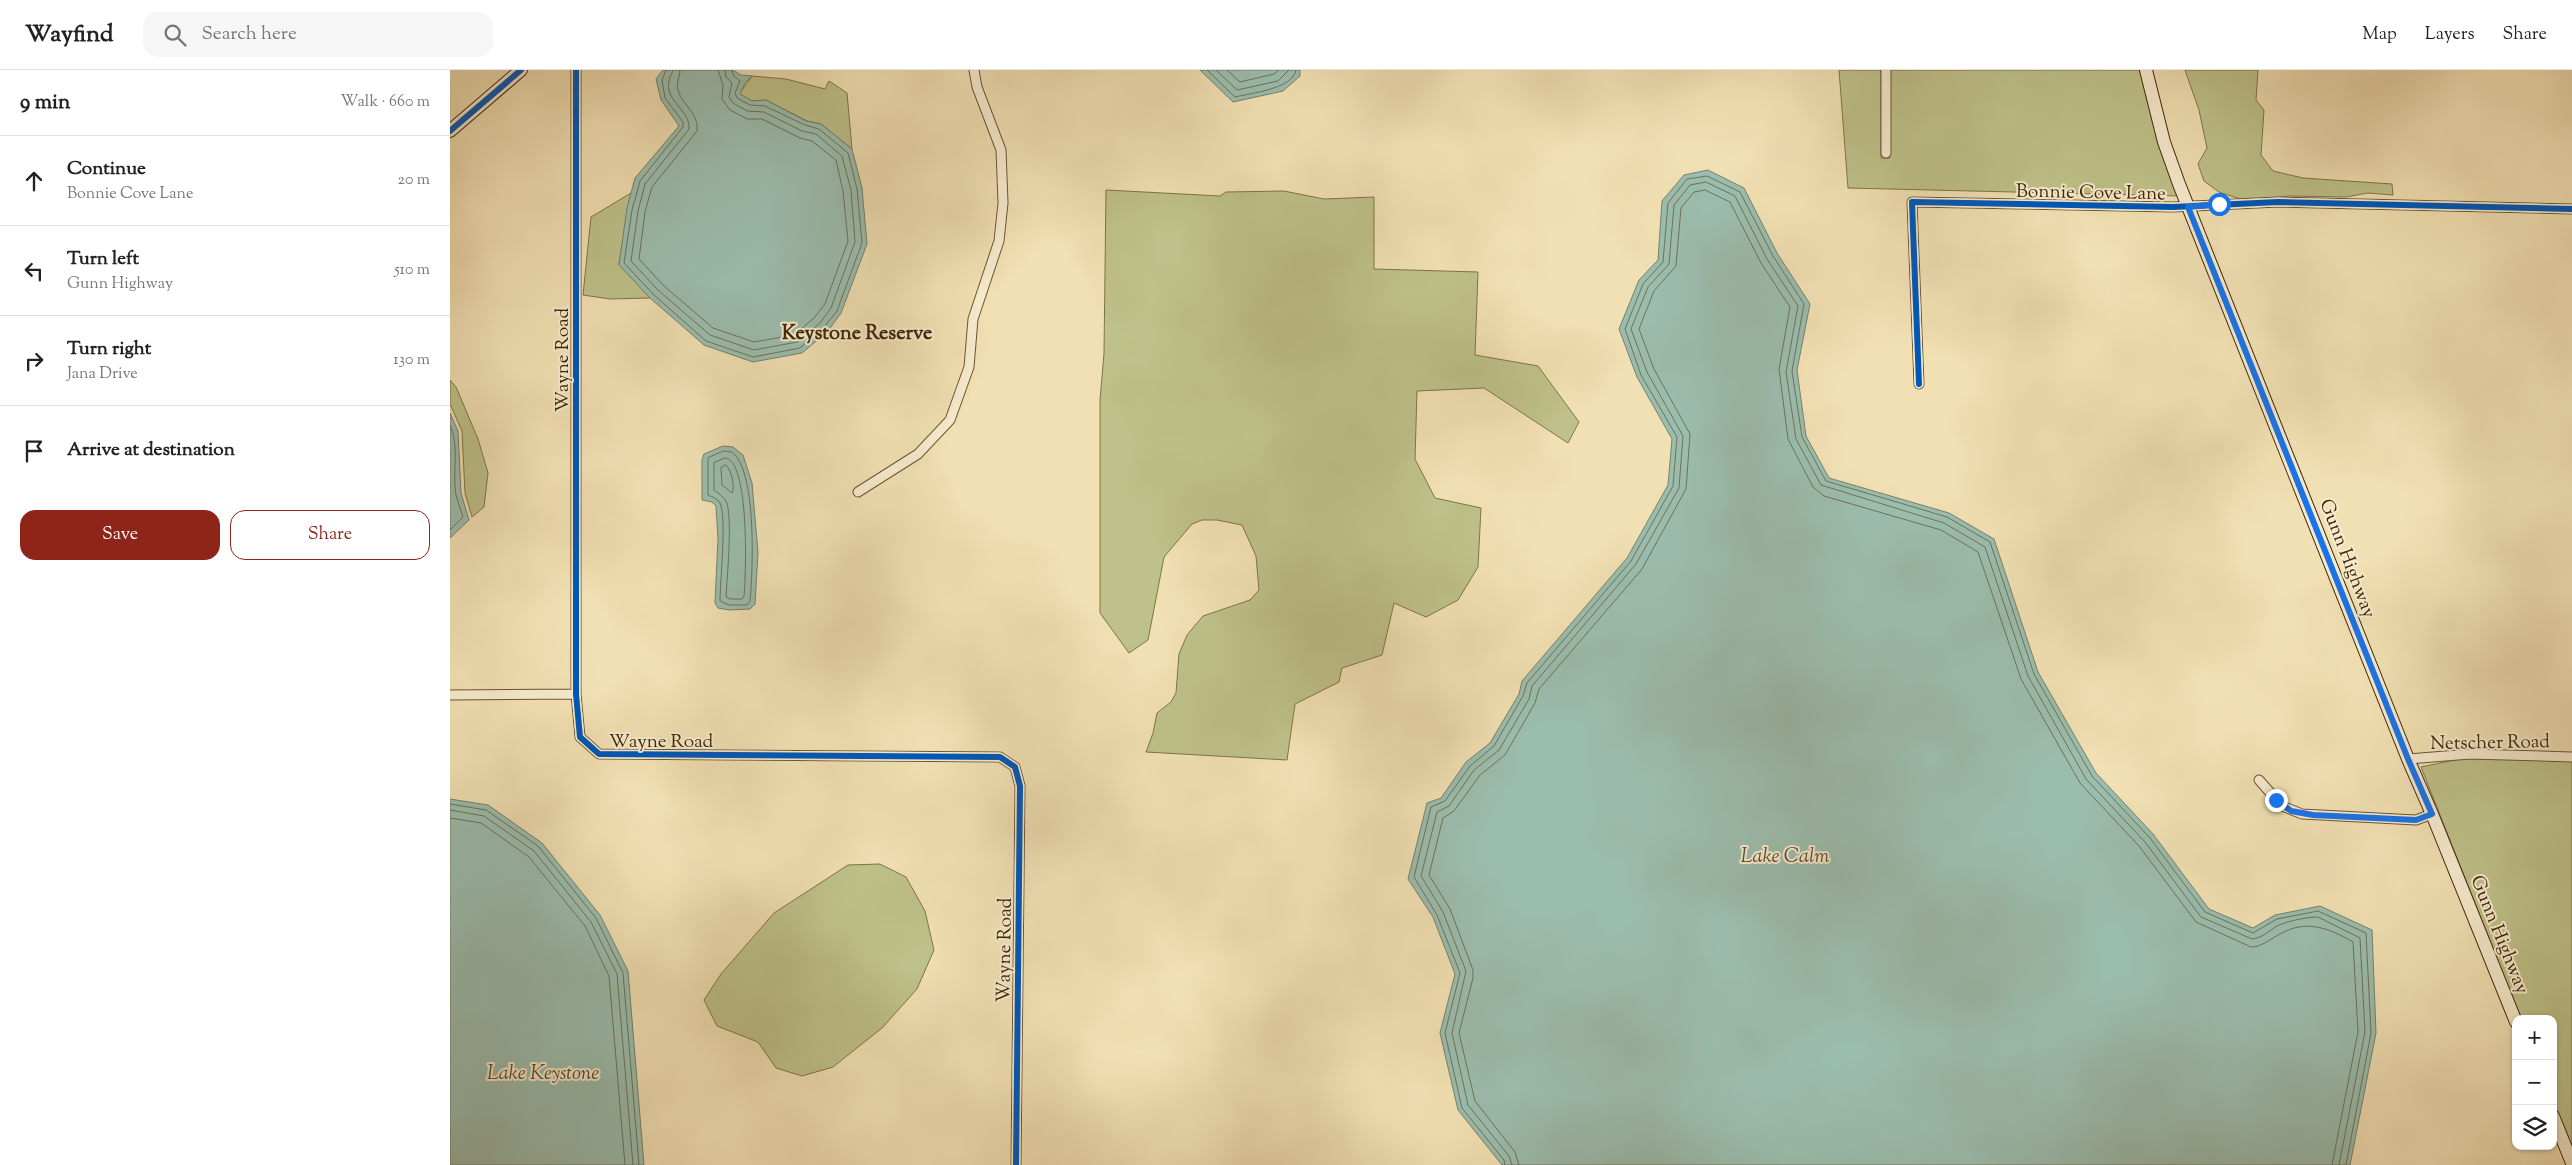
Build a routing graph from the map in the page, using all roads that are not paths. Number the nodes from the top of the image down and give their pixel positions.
1 (521, 70) edge
2 (576, 70) edge
3 (974, 70) edge
4 (1886, 70) edge
5 (2146, 70) edge
6 (2152, 70) edge
7 (2156, 106) junction
8 (450, 131) edge
9 (1886, 153) dead end
10 (2188, 207) junction
11 (2572, 209) edge
12 (1919, 384) dead end
13 (858, 492) dead end
14 (576, 694) junction
15 (450, 695) edge
16 (2572, 758) edge
17 (2408, 759) junction
18 (2259, 780) dead end
19 (2432, 814) junction
20 (2513, 1015) edge
21 (2557, 1126) edge
22 (2572, 1163) edge
23 (1016, 1165) edge

1 - 8 main road
2 - 14 street, Wayne Road
3 - 13 street
4 - 9 street
5 - 7 main road, Gunn Highway
6 - 7 main road, Gunn Highway
7 - 10 main road, Gunn Highway
10 - 11 street, Bonnie Cove Lane
10 - 12 street, Bonnie Cove Lane
10 - 17 main road, Gunn Highway
14 - 15 street
14 - 23 street, Wayne Road
16 - 17 street, Netscher Road
17 - 19 main road, Gunn Highway
18 - 19 street
19 - 20 main road, Gunn Highway
21 - 22 main road

